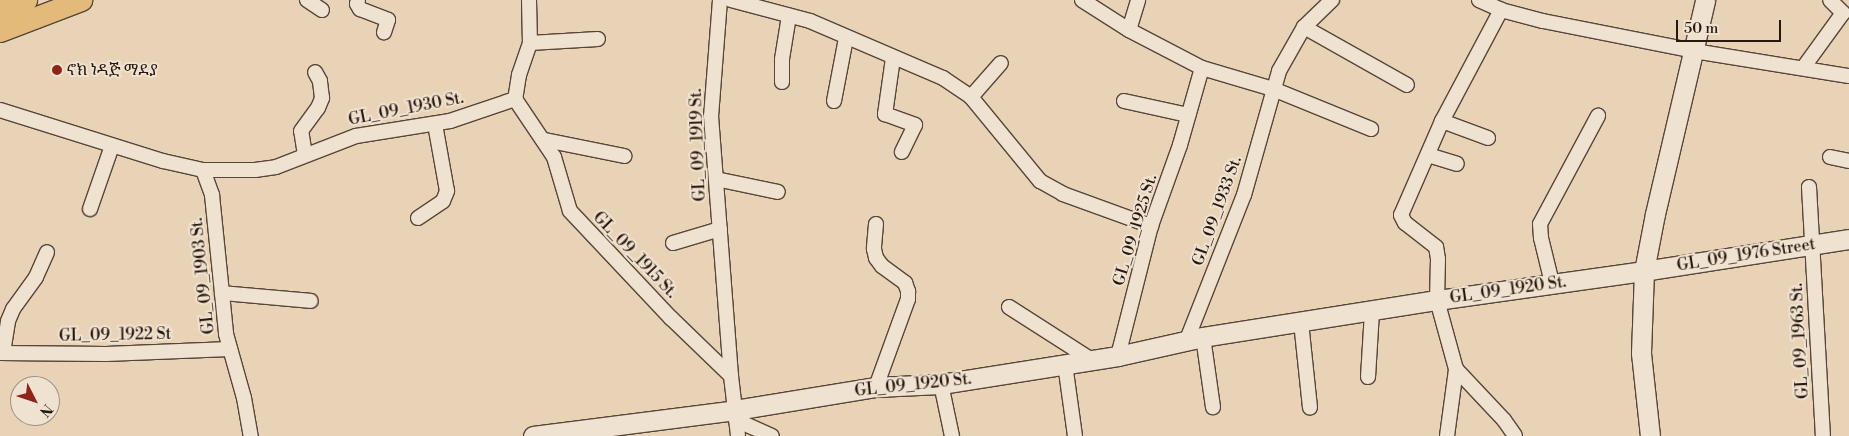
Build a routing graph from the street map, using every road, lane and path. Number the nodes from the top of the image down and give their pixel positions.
1 (26, 0) edge
2 (81, 0) edge
3 (307, 0) edge
4 (358, 0) edge
5 (529, 0) edge
6 (720, 0) edge
7 (731, 0) edge
8 (1082, 0) edge
9 (1138, 0) edge
10 (1332, 0) edge
11 (1479, 0) edge
12 (1705, 0) edge
13 (1830, 0) edge
14 (0, 10) edge
15 (322, 10) dead end
16 (1501, 10) junction
17 (789, 16) junction
18 (1304, 27) junction
19 (1129, 30) junction
20 (0, 31) edge
21 (384, 32) dead end
22 (846, 38) junction
23 (598, 39) dead end
24 (530, 43) junction
25 (1694, 51) junction
26 (893, 58) junction
27 (1001, 63) dead end
28 (1202, 68) junction
29 (1803, 68) junction
30 (315, 72) dead end
31 (1849, 76) edge
32 (782, 82) dead end
33 (1407, 85) dead end
34 (1273, 89) junction
35 (971, 97) junction
36 (515, 99) junction
37 (834, 101) dead end
38 (1124, 101) dead end
39 (0, 110) edge
40 (1188, 115) junction
41 (1598, 116) dead end
42 (1442, 121) junction
43 (435, 124) junction
44 (1371, 129) dead end
45 (1488, 138) dead end
46 (544, 140) junction
47 (112, 146) junction
48 (902, 152) dead end
49 (305, 155) junction
50 (1428, 155) junction
51 (624, 156) dead end
52 (1830, 157) dead end
53 (1849, 161) edge
54 (1457, 164) dead end
55 (203, 170) junction
56 (716, 179) junction
57 (1809, 187) dead end
58 (778, 192) dead end
59 (90, 209) dead end
60 (418, 218) dead end
61 (876, 224) dead end
62 (1151, 226) junction
63 (720, 229) junction
64 (1849, 239) edge
65 (673, 243) dead end
66 (1812, 244) junction
67 (47, 252) dead end
68 (1644, 271) junction
69 (1552, 283) junction
70 (222, 293) junction
71 (1437, 300) junction
72 (312, 301) dead end
73 (1009, 307) dead end
74 (1372, 312) junction
75 (1301, 322) junction
76 (1194, 340) junction
77 (230, 349) junction
78 (2, 353) edge
79 (1118, 356) junction
80 (1092, 360) junction
81 (1065, 364) junction
82 (1456, 369) junction
83 (731, 376) junction
84 (1368, 377) dead end
85 (942, 384) junction
86 (876, 387) junction
87 (1213, 407) dead end
88 (1310, 408) dead end
89 (735, 415) junction
90 (251, 436) edge
91 (533, 436) edge
92 (738, 436) edge
93 (772, 436) edge
94 (952, 436) edge
95 (1075, 436) edge
96 (1447, 436) edge
97 (1515, 436) edge
98 (1650, 436) edge
99 (1823, 436) edge

1 - 14 main road
2 - 20 main road
3 - 15 street
4 - 21 street
5 - 24 street
6 - 56 street, GL_09_1919 St.
7 - 17 street
8 - 19 street
9 - 19 street
10 - 18 street, GL_09_1933 St.
11 - 16 street
12 - 25 main road
13 - 29 street
16 - 25 street
16 - 42 street
17 - 22 street
17 - 32 street
18 - 33 street
18 - 34 street, GL_09_1933 St.
19 - 28 street
22 - 26 street
22 - 37 street
23 - 24 street
24 - 36 street
25 - 29 street
25 - 68 main road
26 - 35 street
26 - 48 street
27 - 35 street
28 - 34 street
28 - 40 street, GL_09_1925 St.
29 - 31 street
30 - 49 street
34 - 44 street
34 - 76 street, GL_09_1933 St.
35 - 62 street
36 - 43 street, GL_09_1930 St.
36 - 46 street, GL_09_1915 St.
38 - 40 street
39 - 47 street, GL_09_1930 St.
40 - 62 street, GL_09_1925 St.
41 - 69 street
42 - 45 street
42 - 50 street
43 - 49 street, GL_09_1930 St.
43 - 60 street
46 - 51 street
46 - 83 street, GL_09_1915 St.
47 - 55 street, GL_09_1930 St.
47 - 59 street
49 - 55 street, GL_09_1930 St.
50 - 54 street
50 - 71 street
52 - 53 street
55 - 70 street, GL_09_1903 St.
56 - 58 street
56 - 63 street, GL_09_1919 St.
57 - 66 street, GL_09_1963 St.
61 - 86 street
62 - 79 street, GL_09_1925 St.
63 - 65 street
63 - 83 street, GL_09_1919 St.
64 - 66 main road, GL_09_1976 Street
66 - 68 main road, GL_09_1976 Street
66 - 99 street, GL_09_1963 St.
67 - 78 street
68 - 69 main road, GL_09_1920 St.
68 - 98 main road
69 - 71 main road, GL_09_1920 St.
70 - 72 street
70 - 77 street, GL_09_1903 St.
71 - 74 main road, GL_09_1920 St.
71 - 82 street
73 - 80 street
74 - 75 main road, GL_09_1920 St.
74 - 84 street
75 - 76 main road, GL_09_1920 St.
75 - 88 street
76 - 79 main road, GL_09_1920 St.
76 - 87 street
77 - 78 street, GL_09_1922 St
77 - 90 street, GL_09_1903 St.
79 - 80 main road, GL_09_1920 St.
80 - 81 main road, GL_09_1920 St.
81 - 85 main road, GL_09_1920 St.
81 - 95 street
82 - 96 street
82 - 97 street
83 - 89 street, GL_09_1919 St.
85 - 86 main road, GL_09_1920 St.
85 - 94 street
86 - 89 main road, GL_09_1920 St.
89 - 91 main road, GL_09_1920 St.
89 - 92 street, GL_09_1919 St.
89 - 93 street

